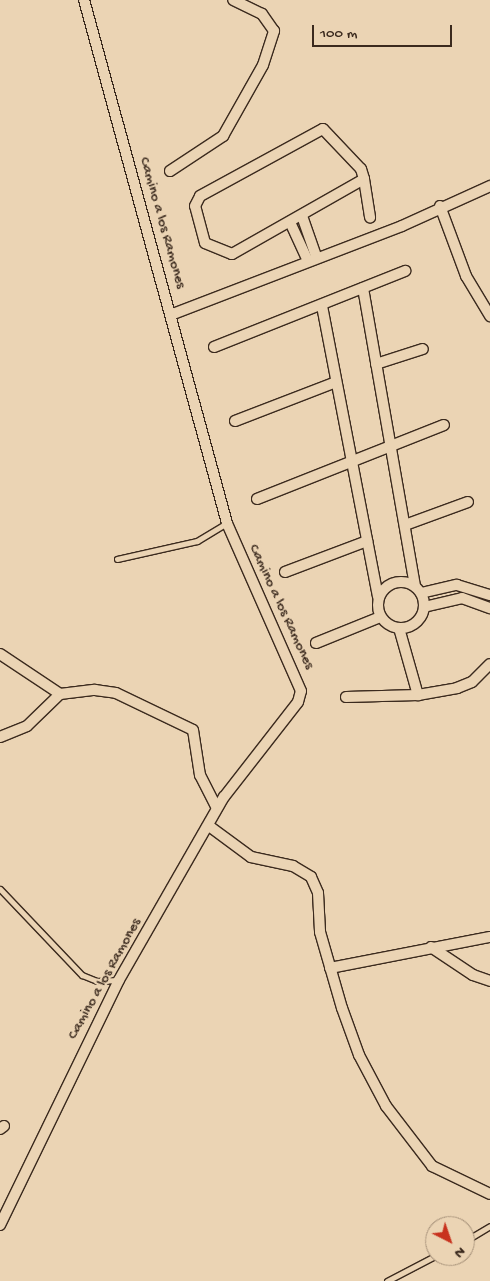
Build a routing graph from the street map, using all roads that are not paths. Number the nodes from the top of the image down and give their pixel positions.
1 (84, 0) edge
2 (233, 0) edge
3 (170, 171) dead end
4 (364, 179) junction
5 (490, 186) edge
6 (440, 206) junction
7 (302, 216) junction
8 (370, 218) dead end
9 (290, 222) junction
10 (311, 258) junction
11 (405, 271) dead end
12 (363, 288) junction
13 (322, 306) junction
14 (173, 314) junction
15 (490, 316) edge
16 (214, 347) dead end
17 (423, 349) dead end
18 (376, 364) junction
19 (336, 382) junction
20 (235, 421) dead end
21 (444, 425) dead end
22 (390, 445) junction
23 (351, 461) junction
24 (257, 498) dead end
25 (468, 502) dead end
26 (227, 523) junction
27 (405, 525) junction
28 (367, 541) junction
29 (117, 559) dead end
30 (285, 572) dead end
31 (418, 589) junction
32 (490, 594) edge
33 (378, 597) junction
34 (424, 607) junction
35 (490, 608) edge
36 (380, 617) junction
37 (399, 628) junction
38 (316, 642) dead end
39 (0, 654) edge
40 (490, 664) edge
41 (60, 694) junction
42 (418, 695) junction
43 (346, 697) dead end
44 (0, 737) edge
45 (217, 808) junction
46 (209, 826) junction
47 (0, 889) edge
48 (490, 937) edge
49 (431, 947) junction
50 (330, 968) junction
51 (119, 980) junction
52 (490, 981) edge
53 (490, 1194) edge
54 (1, 1218) edge
55 (490, 1226) edge
56 (475, 1234) edge
57 (425, 1261) edge
58 (387, 1281) edge

1 - 14 street, Camino a los Ramones
2 - 3 street
4 - 7 street
4 - 8 street
4 - 9 street
5 - 6 street
6 - 10 street
6 - 15 street
7 - 9 street
7 - 10 street
9 - 10 street
10 - 14 street
11 - 12 street
12 - 13 street
12 - 18 street
13 - 16 street
13 - 19 street
14 - 26 street, Camino a los Ramones
17 - 18 street
18 - 22 street
19 - 20 street
19 - 23 street
21 - 22 street
22 - 23 street
22 - 27 street
23 - 24 street
23 - 28 street
25 - 27 street
26 - 29 lane
26 - 45 street, Camino a los Ramones
27 - 31 street
28 - 30 street
28 - 33 street
31 - 32 street
31 - 33 street
31 - 34 street
33 - 36 street
34 - 35 street
34 - 37 street
36 - 37 street
36 - 38 street
37 - 42 street
39 - 41 street
40 - 42 street
41 - 44 street
41 - 45 street
42 - 43 street
45 - 46 street, Camino a los Ramones
46 - 50 street
46 - 51 street, Camino a los Ramones
47 - 51 lane
48 - 49 street
49 - 50 street
49 - 52 street
50 - 53 street
51 - 54 street, Camino a los Ramones
55 - 56 lane
57 - 58 lane

